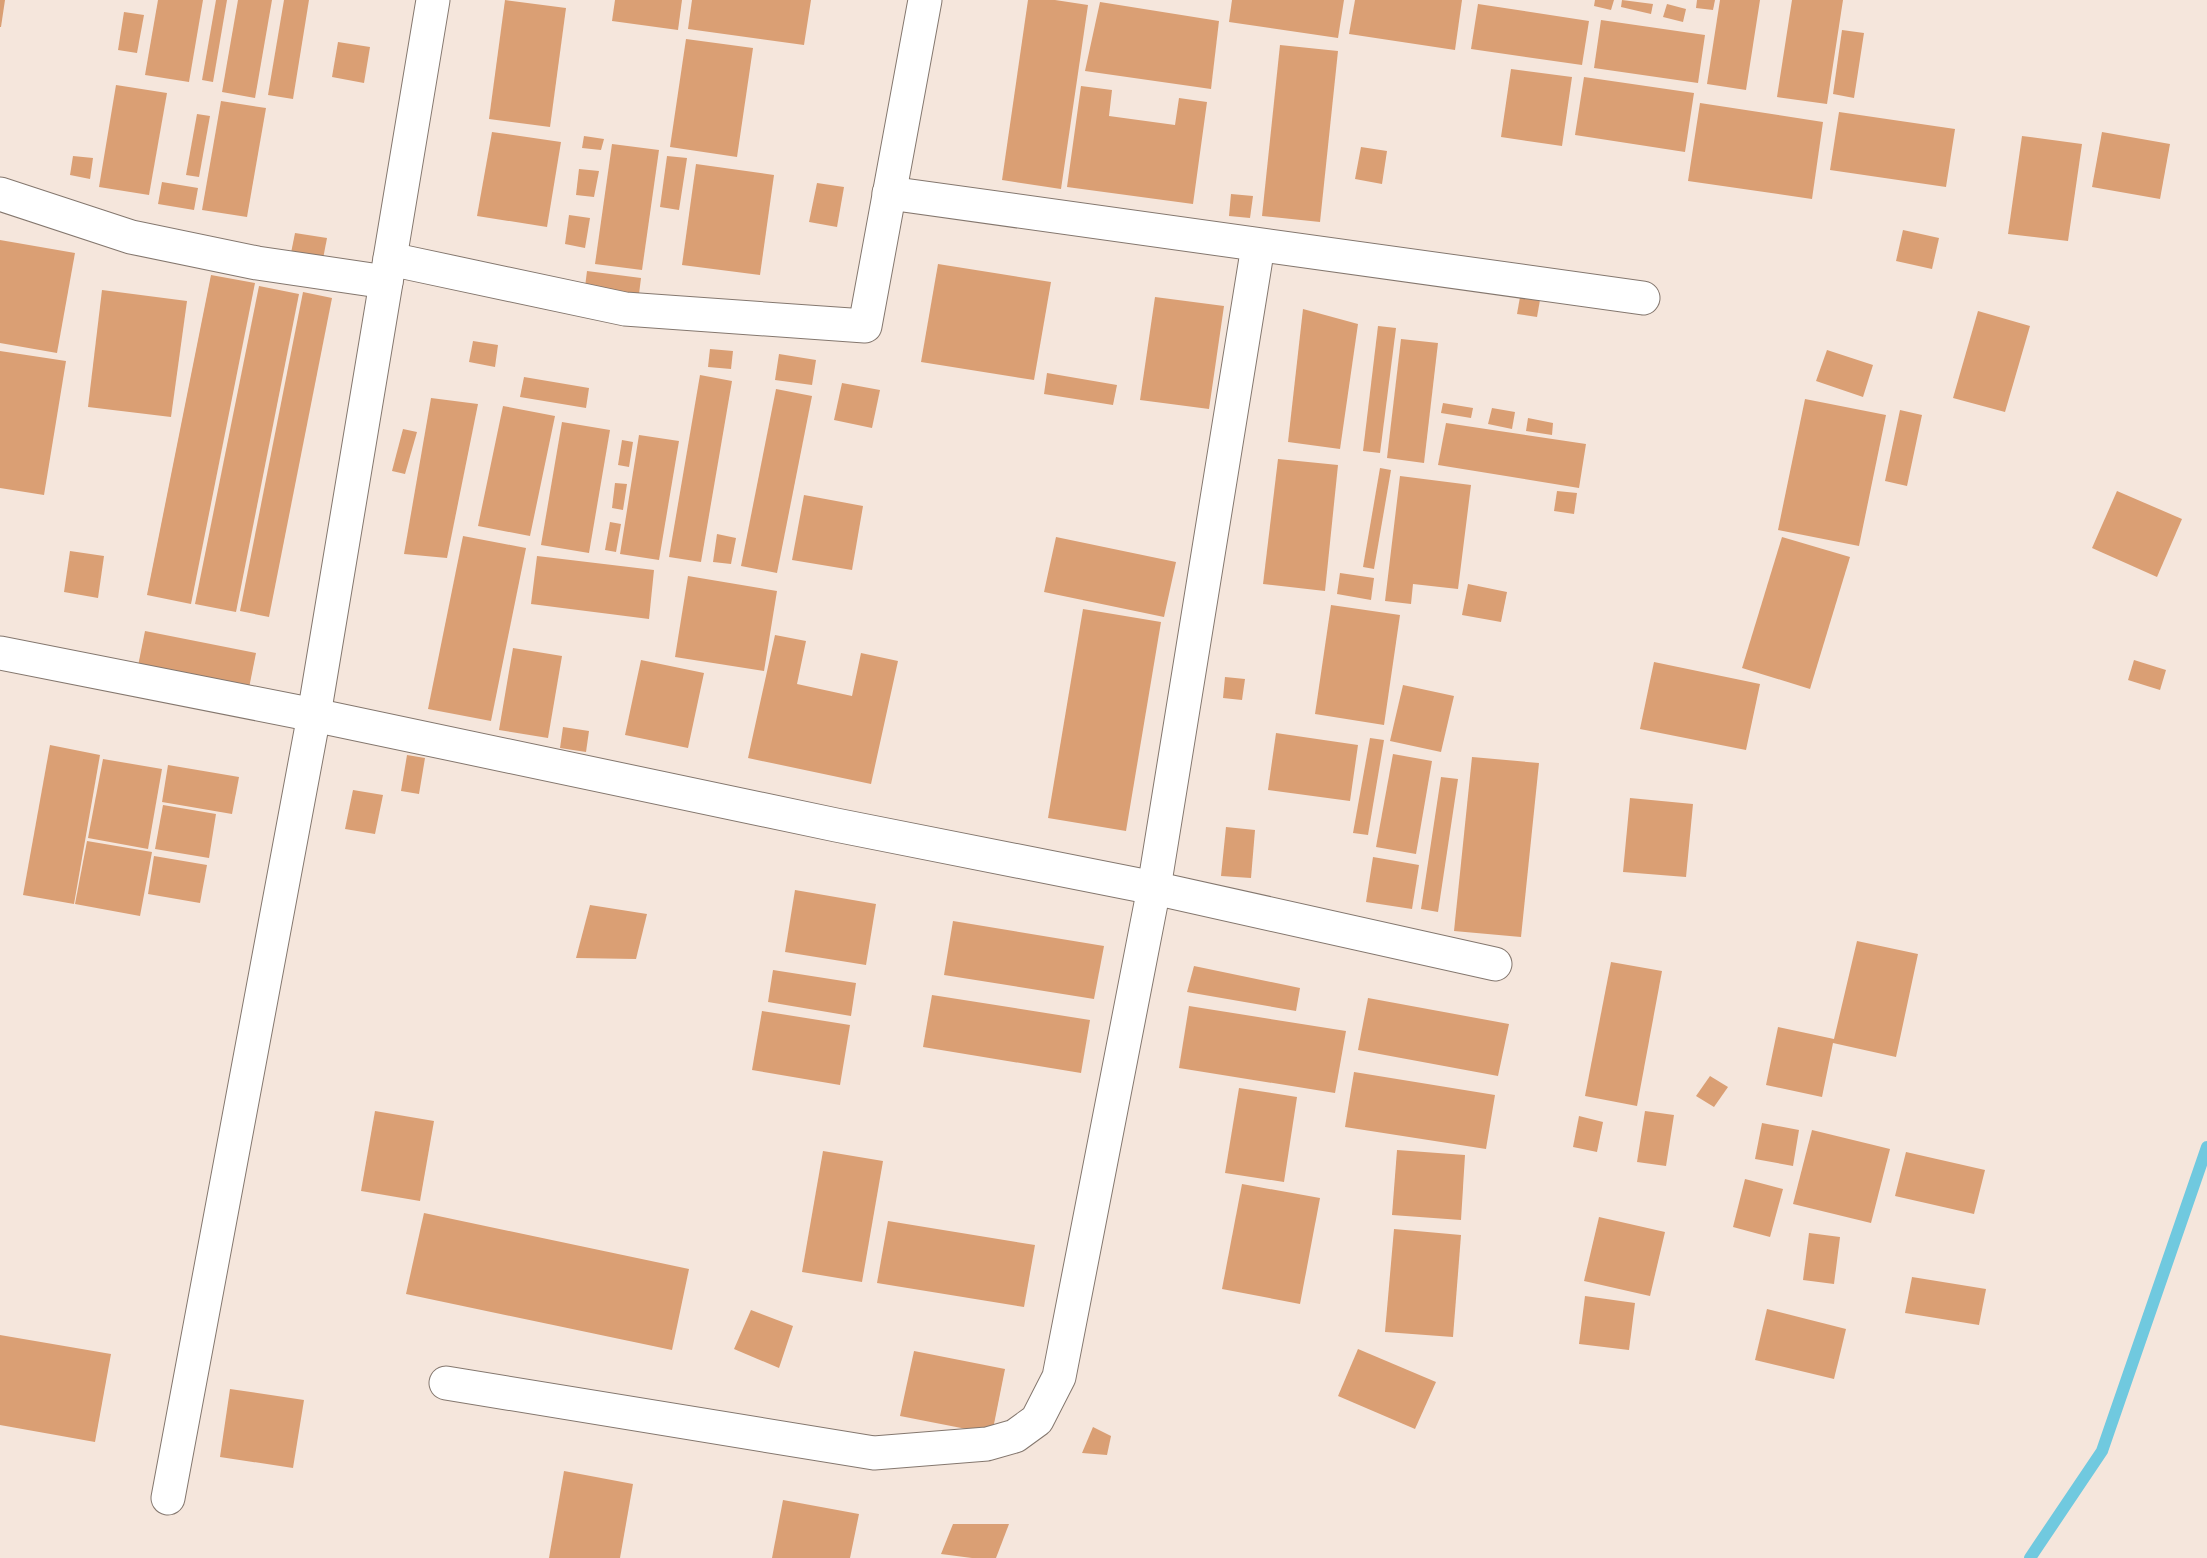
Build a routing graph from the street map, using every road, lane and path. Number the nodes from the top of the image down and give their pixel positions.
1 (433, 0) edge
2 (926, 0) edge
3 (889, 193) junction
4 (0, 194) edge
5 (1258, 246) junction
6 (388, 271) junction
7 (1643, 298) dead end
8 (0, 653) edge
9 (314, 715) junction
10 (1154, 888) junction
11 (1495, 964) dead end
12 (446, 1383) dead end
13 (168, 1498) dead end

1 - 6 street
2 - 3 street
3 - 5 street
3 - 6 street
4 - 6 street
5 - 7 street
5 - 10 street
6 - 9 street
8 - 9 street
9 - 10 street
9 - 13 street
10 - 11 street
10 - 12 street

